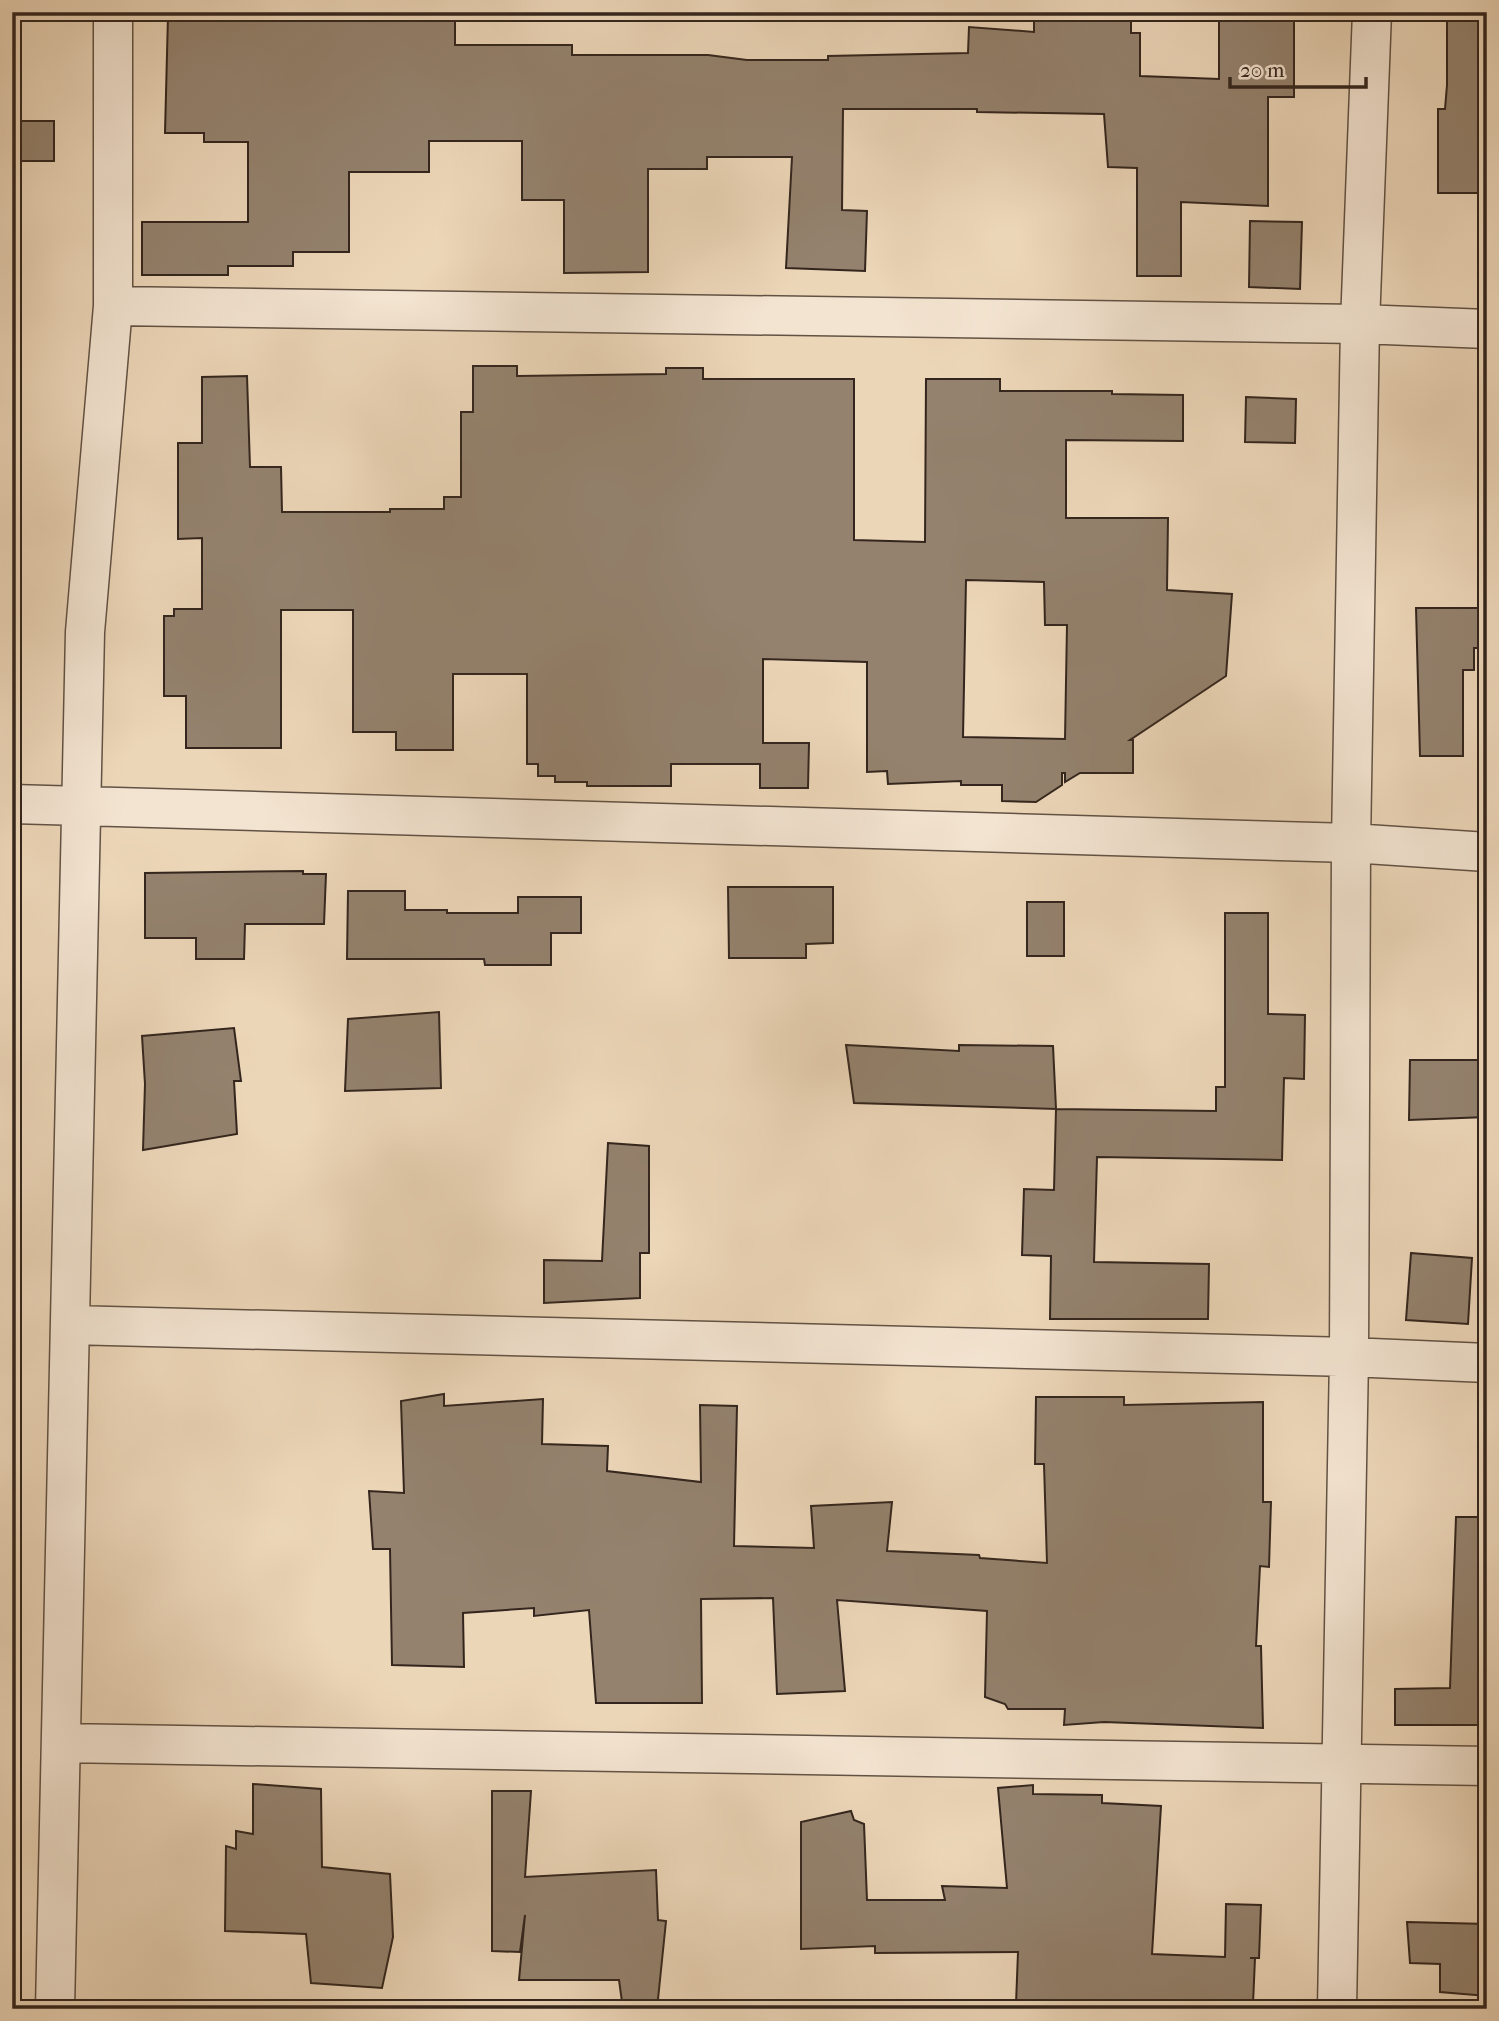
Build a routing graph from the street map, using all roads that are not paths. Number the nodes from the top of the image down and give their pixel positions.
1 (113, 12) edge
2 (1372, 12) edge
3 (113, 306) junction
4 (1360, 324) junction
5 (1487, 329) edge
6 (12, 804) edge
7 (80, 804) junction
8 (1351, 843) junction
9 (1487, 852) edge
10 (70, 1325) junction
11 (1349, 1357) junction
12 (1487, 1363) edge
13 (61, 1743) junction
14 (1342, 1763) junction
15 (1487, 1766) edge
16 (55, 2009) edge
17 (1337, 2009) edge

1 - 3 street
2 - 4 street
3 - 4 street
3 - 7 street
4 - 5 street
4 - 8 street
6 - 7 street
7 - 8 street
7 - 10 street
8 - 9 street
8 - 11 street
10 - 11 street
10 - 13 street
11 - 12 street
11 - 14 street
13 - 14 street
13 - 16 street
14 - 15 street
14 - 17 street

